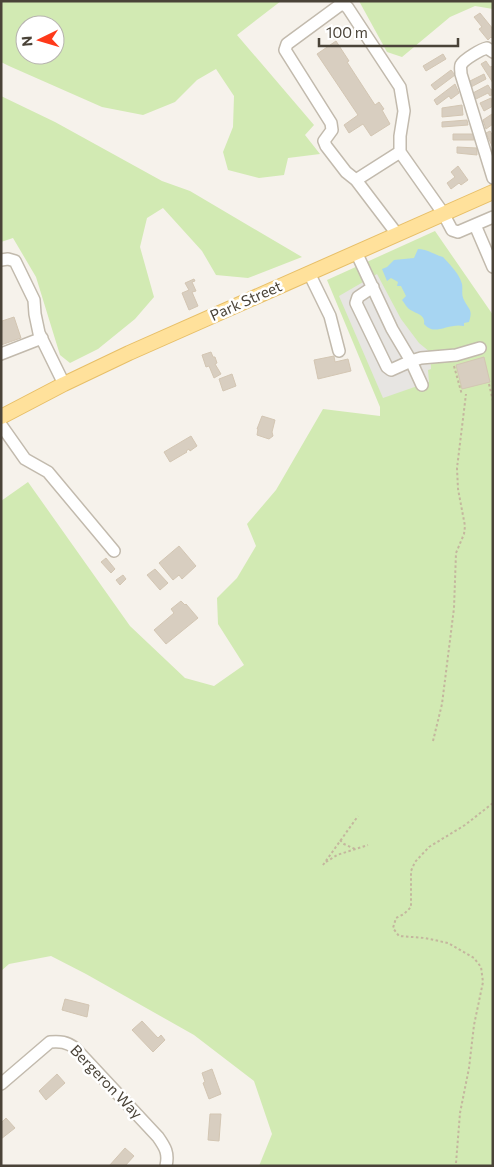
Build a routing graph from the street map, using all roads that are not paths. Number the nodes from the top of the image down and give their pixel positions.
1 (493, 52) edge
2 (400, 152) junction
3 (492, 173) edge
4 (356, 180) junction
5 (493, 192) edge
6 (443, 213) junction
7 (493, 217) edge
8 (475, 225) junction
9 (397, 234) junction
10 (356, 252) junction
11 (1, 260) edge
12 (493, 268) edge
13 (309, 273) junction
14 (373, 287) junction
15 (42, 338) junction
16 (480, 348) dead end
17 (340, 351) dead end
18 (1, 354) edge
19 (411, 361) junction
20 (64, 384) junction
21 (422, 385) dead end
22 (1, 417) edge
23 (1, 425) edge
24 (114, 551) dead end
25 (1, 1084) edge
26 (166, 1166) edge

1 - 3 street
2 - 4 street
2 - 4 street
2 - 6 street
4 - 9 street
5 - 6 main road, Park Street
6 - 8 street
6 - 9 main road, Park Street
7 - 8 street
8 - 12 street
9 - 10 main road, Park Street
10 - 13 main road, Park Street
10 - 14 street
11 - 15 street
13 - 17 street
13 - 20 main road, Park Street
14 - 19 street
14 - 19 street
15 - 18 street
15 - 20 street
16 - 19 street
19 - 21 street
20 - 22 main road, Park Street
23 - 24 street
25 - 26 street, Bergeron Way

